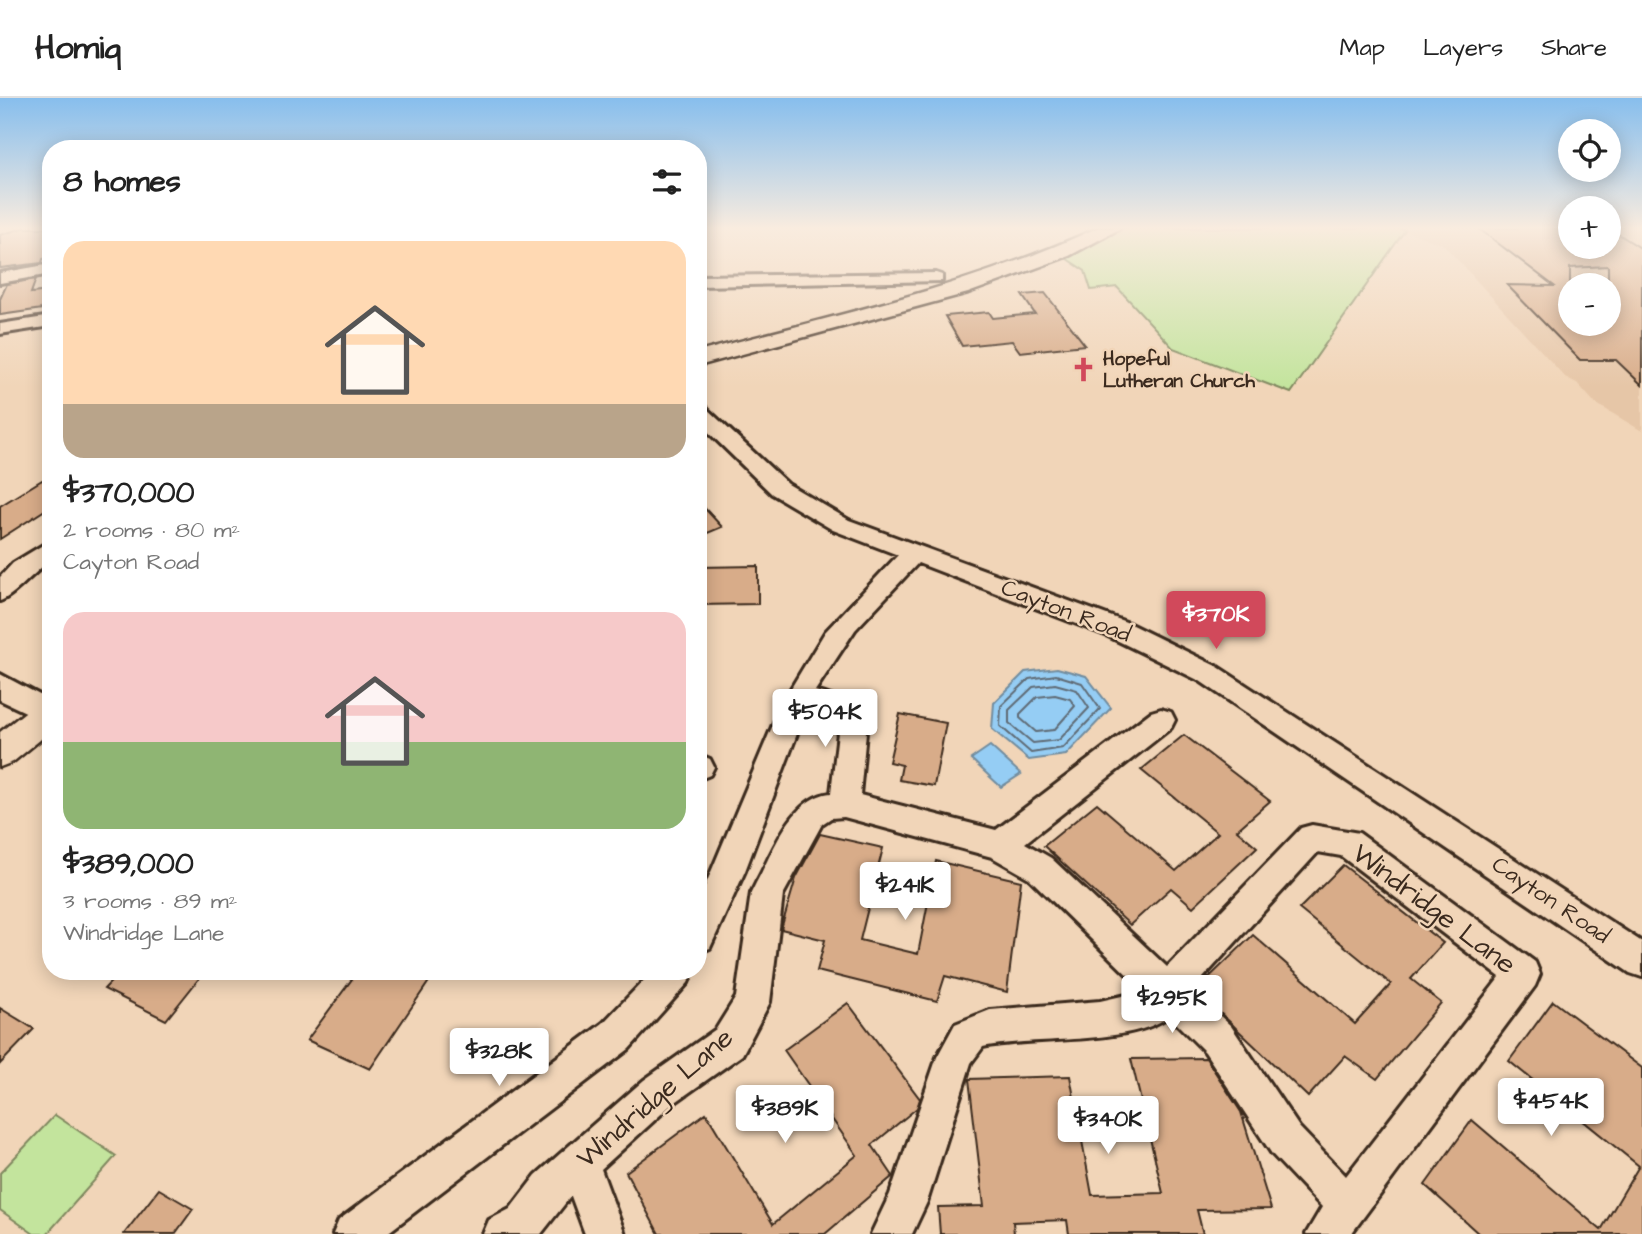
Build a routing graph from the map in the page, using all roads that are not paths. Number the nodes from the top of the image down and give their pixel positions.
1 (42, 281) edge
2 (981, 281) edge
3 (0, 288) edge
4 (42, 322) edge
5 (0, 329) edge
6 (707, 357) edge
7 (707, 420) edge
8 (42, 554) edge
9 (913, 554) junction
10 (0, 592) edge
11 (0, 684) edge
12 (799, 698) junction
13 (42, 708) edge
14 (42, 718) edge
15 (1161, 720) dead end
16 (0, 752) edge
17 (844, 804) junction
18 (1000, 845) junction
19 (707, 921) edge
20 (1642, 961) edge
21 (668, 980) edge
22 (1166, 990) junction
23 (579, 1163) junction
24 (1349, 1204) junction
25 (353, 1234) edge
26 (503, 1234) edge
27 (606, 1234) edge
28 (891, 1234) edge
29 (1326, 1234) edge

1 - 3 street
2 - 6 main road
4 - 5 street
7 - 9 street, Cayton Road
8 - 10 street
9 - 12 street
9 - 20 street, Cayton Road
11 - 13 street
12 - 17 street
12 - 19 street
14 - 16 main road
15 - 18 street
17 - 18 street
17 - 23 street, Windridge Lane
18 - 22 street
21 - 25 street
22 - 24 street
22 - 24 street, Windridge Lane
22 - 28 street, Windridge Lane
23 - 26 street, Windridge Lane
23 - 27 street
24 - 29 street, Windridge Lane

